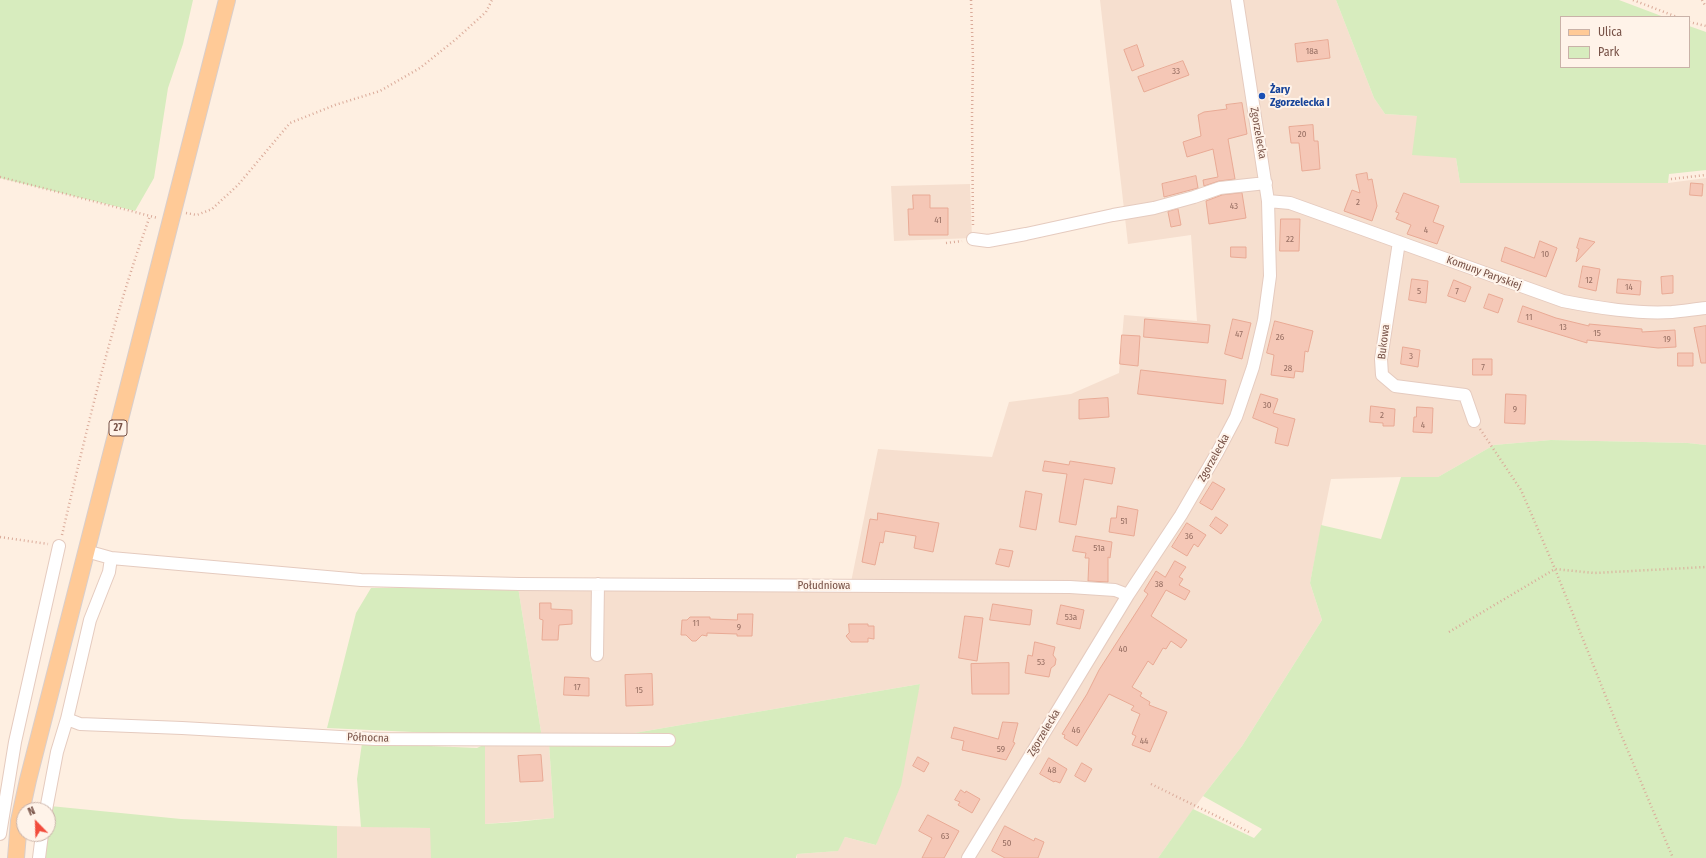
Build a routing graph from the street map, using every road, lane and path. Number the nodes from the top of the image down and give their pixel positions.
1 (227, 0) edge
2 (492, 0) edge
3 (971, 0) edge
4 (1237, 0) edge
5 (1633, 0) edge
6 (1702, 0) edge
7 (1706, 7) edge
8 (1674, 16) edge
9 (1690, 22) edge
10 (1706, 26) edge
11 (1706, 175) edge
12 (0, 177) edge
13 (1671, 179) dead end
14 (1266, 183) junction
15 (1268, 201) junction
16 (150, 216) junction
17 (171, 216) junction
18 (973, 239) junction
19 (1399, 242) junction
20 (946, 243) dead end
21 (1706, 308) edge
22 (1474, 421) joint
23 (0, 537) edge
24 (59, 546) junction
25 (86, 551) junction
26 (111, 558) junction
27 (1706, 568) edge
28 (1555, 569) junction
29 (598, 584) junction
30 (1128, 595) junction
31 (1448, 632) dead end
32 (597, 655) dead end
33 (67, 719) junction
34 (669, 740) dead end
35 (1150, 784) dead end
36 (48, 802) edge
37 (1251, 833) dead end
38 (0, 834) edge
39 (41, 842) edge
40 (16, 858) edge
41 (39, 858) edge
42 (968, 858) edge
43 (1673, 858) edge

1 - 17 main road, 27
2 - 17 path
3 - 18 path
4 - 14 street, Zgorzelecka
5 - 8 path
6 - 7 path
9 - 10 path
11 - 13 path
12 - 16 path
14 - 15 street, Zgorzelecka
14 - 18 street
15 - 19 street, Komuny Paryskiej
15 - 30 street, Zgorzelecka
16 - 17 path
16 - 24 path
17 - 25 main road, 27
18 - 20 path
19 - 21 street, Komuny Paryskiej
19 - 22 street, Bukowa
22 - 28 path
23 - 24 path
24 - 38 street
25 - 26 street, Południowa
25 - 40 main road, 27
26 - 29 street, Południowa
26 - 33 street
27 - 28 path
28 - 31 path
28 - 43 path
29 - 30 street, Południowa
29 - 32 street
30 - 42 street, Zgorzelecka
33 - 34 street, Północna
33 - 36 street
35 - 37 path
39 - 41 street

